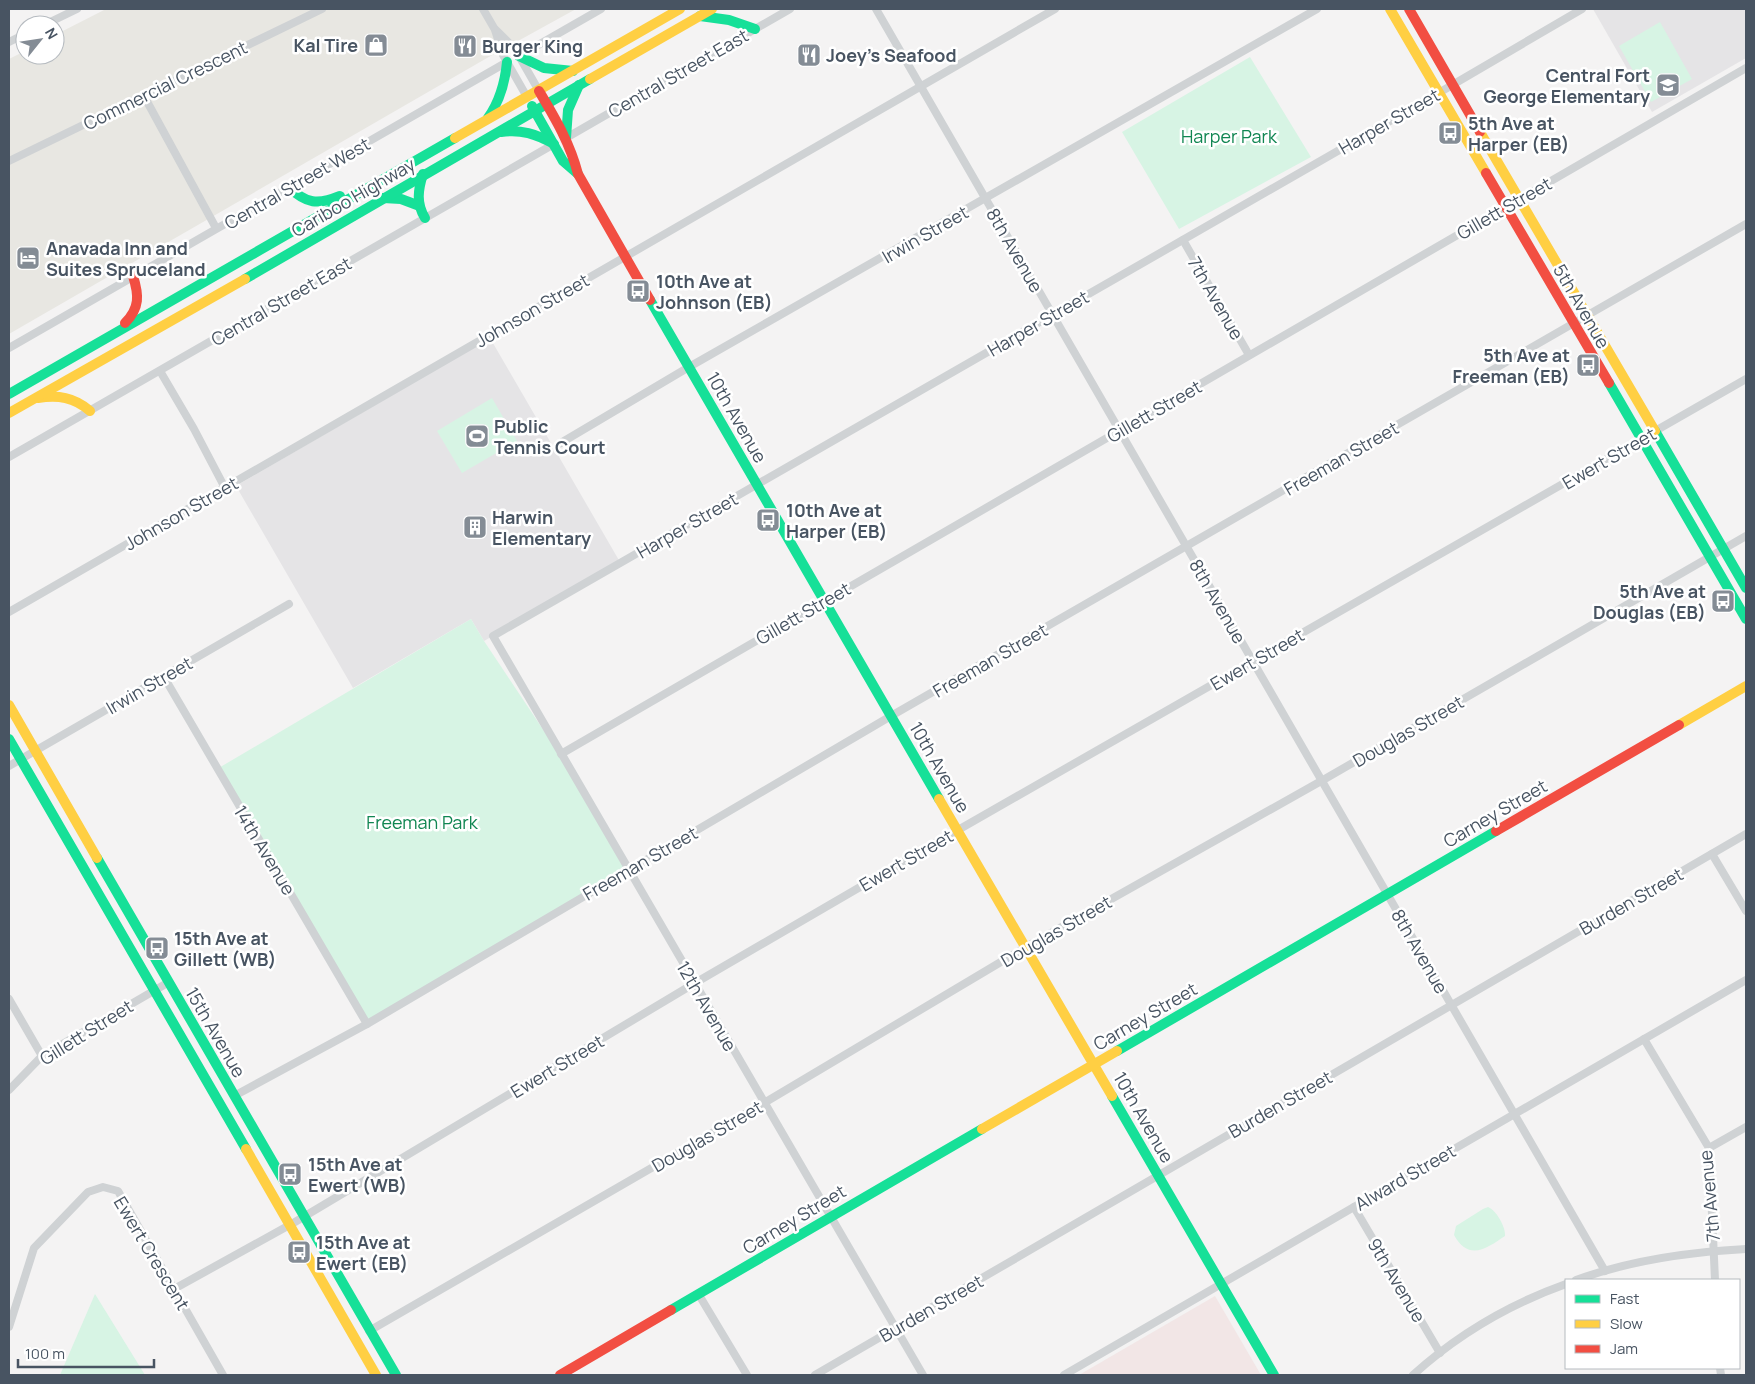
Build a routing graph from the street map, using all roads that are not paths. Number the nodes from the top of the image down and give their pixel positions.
1 (77, 9) edge
2 (322, 9) edge
3 (483, 9) edge
4 (601, 9) edge
5 (680, 9) edge
6 (712, 9) edge
7 (790, 9) edge
8 (876, 9) edge
9 (1055, 9) edge
10 (1317, 9) edge
11 (1390, 9) edge
12 (1409, 9) edge
13 (1582, 9) edge
14 (65, 15) edge
15 (700, 16) junction
16 (494, 28) junction
17 (755, 29) junction
18 (519, 56) junction
19 (507, 62) junction
20 (1746, 68) edge
21 (574, 71) junction
22 (580, 84) junction
23 (1453, 85) junction
24 (921, 86) junction
25 (539, 91) junction
26 (1439, 93) junction
27 (144, 96) junction
28 (527, 98) junction
29 (546, 104) junction
30 (534, 110) junction
31 (486, 121) junction
32 (495, 133) junction
33 (566, 138) junction
34 (554, 144) junction
35 (9, 161) edge
36 (423, 174) junction
37 (578, 174) junction
38 (378, 183) junction
39 (289, 187) junction
40 (383, 198) junction
41 (1520, 198) junction
42 (986, 199) junction
43 (418, 205) junction
44 (1506, 207) junction
45 (424, 218) junction
46 (1746, 224) edge
47 (216, 228) junction
48 (1183, 240) junction
49 (624, 256) junction
50 (133, 276) junction
51 (1053, 315) junction
52 (1588, 315) junction
53 (1574, 324) junction
54 (111, 335) junction
55 (9, 348) edge
56 (1249, 355) junction
57 (690, 367) junction
58 (160, 371) junction
59 (1746, 379) edge
60 (9, 394) edge
61 (32, 399) junction
62 (90, 411) junction
63 (9, 412) edge
64 (1120, 430) junction
65 (1655, 431) junction
66 (1642, 438) junction
67 (558, 444) dead end
68 (9, 457) edge
69 (757, 484) junction
70 (225, 488) junction
71 (1746, 536) edge
72 (1187, 547) junction
73 (1724, 549) junction
74 (1710, 556) junction
75 (1746, 588) edge
76 (825, 600) junction
77 (289, 604) dead end
78 (9, 612) edge
79 (1746, 619) edge
80 (493, 636) joint
81 (1253, 661) junction
82 (164, 677) junction
83 (1746, 686) edge
84 (9, 705) edge
85 (891, 716) junction
86 (9, 739) edge
87 (35, 751) junction
88 (561, 754) junction
89 (21, 759) junction
90 (9, 766) edge
91 (1323, 780) junction
92 (958, 830) junction
93 (1746, 834) edge
94 (1712, 854) junction
95 (629, 870) junction
96 (1387, 894) junction
97 (1746, 911) edge
98 (1026, 947) junction
99 (1746, 980) edge
100 (168, 982) junction
101 (695, 983) junction
102 (154, 991) junction
103 (9, 999) edge
104 (1452, 1005) junction
105 (367, 1024) junction
106 (1644, 1039) junction
107 (42, 1056) junction
108 (1094, 1064) junction
109 (9, 1090) edge
110 (234, 1096) junction
111 (764, 1103) junction
112 (1514, 1114) junction
113 (1746, 1127) edge
114 (1709, 1148) junction
115 (1159, 1174) junction
116 (1354, 1207) junction
117 (304, 1217) junction
118 (830, 1217) junction
119 (289, 1226) junction
120 (1746, 1250) edge
121 (1714, 1251) junction
122 (1605, 1271) junction
123 (1579, 1279) edge
124 (1715, 1279) edge
125 (1222, 1284) junction
126 (1565, 1284) edge
127 (174, 1288) junction
128 (699, 1294) junction
129 (9, 1327) edge
130 (896, 1328) junction
131 (369, 1331) junction
132 (1440, 1352) junction
133 (223, 1375) edge
134 (376, 1375) edge
135 (396, 1375) edge
136 (560, 1375) edge
137 (747, 1375) edge
138 (815, 1375) edge
139 (923, 1375) edge
140 (1064, 1375) edge
141 (1274, 1375) edge
142 (1413, 1375) edge

1 - 14 street
2 - 27 street, Commercial Crescent
3 - 16 street, 10th Avenue
4 - 18 street
5 - 21 main road, Cariboo Highway
6 - 15 main road, Cariboo Highway
7 - 17 street, Central Street East
8 - 24 street, 8th Avenue
9 - 24 street, Johnson Street
10 - 42 street, Irwin Street
11 - 26 main road, 5th Avenue
12 - 23 main road, 5th Avenue
13 - 23 street, Harper Street
15 - 17 main road
15 - 22 main road, Cariboo Highway
16 - 18 street, 10th Avenue
16 - 19 street, 10th Avenue
17 - 33 street, Central Street East
18 - 21 main road
18 - 25 street, 10th Avenue
19 - 28 street, 10th Avenue
19 - 31 main road
19 - 39 street, Central Street West
20 - 41 street, Gillett Street
21 - 25 main road, Cariboo Highway
22 - 29 main road, Cariboo Highway
22 - 33 main road
23 - 26 street, Harper Street
23 - 41 main road, 5th Avenue
24 - 42 street, 8th Avenue
24 - 49 street, Johnson Street
25 - 28 main road, Cariboo Highway
25 - 29 main road, 10th Avenue
26 - 44 main road, 5th Avenue
26 - 48 street, Harper Street
27 - 35 street, Commercial Crescent
27 - 47 street
28 - 30 main road, 10th Avenue
28 - 31 main road, Cariboo Highway
29 - 30 main road, Cariboo Highway
29 - 33 main road, 10th Avenue
30 - 32 main road, Cariboo Highway
30 - 34 main road, 10th Avenue
31 - 38 main road, Cariboo Highway
32 - 34 main road
32 - 36 main road, Cariboo Highway
33 - 37 main road, 10th Avenue
34 - 37 main road, 10th Avenue
34 - 45 street, Central Street East
36 - 40 main road, Cariboo Highway
36 - 43 main road
37 - 49 main road, 10th Avenue
38 - 39 main road
38 - 54 main road, Cariboo Highway
39 - 47 street, Central Street West
40 - 43 main road
40 - 61 main road, Cariboo Highway
41 - 44 street, Gillett Street
41 - 52 main road, 5th Avenue
42 - 51 street, 8th Avenue
42 - 57 street, Irwin Street
43 - 45 main road
44 - 53 main road, 5th Avenue
44 - 56 street, Gillett Street
45 - 58 street, Central Street East
46 - 52 street, Freeman Street
47 - 50 street, Central Street West
48 - 51 street, Harper Street
48 - 56 street, 7th Avenue
49 - 57 main road, 10th Avenue
49 - 70 street, Johnson Street
50 - 54 main road
50 - 55 street, Central Street West
51 - 64 street, 8th Avenue
51 - 69 street, Harper Street
52 - 53 street, Freeman Street
52 - 65 main road, 5th Avenue
53 - 66 main road, 5th Avenue
53 - 72 street, Freeman Street
54 - 60 main road, Cariboo Highway
56 - 64 street, Gillett Street
57 - 67 street, Irwin Street
57 - 69 main road, 10th Avenue
58 - 62 street, Central Street East
58 - 70 street
59 - 65 street, Ewert Street
61 - 62 main road
61 - 63 main road, Cariboo Highway
62 - 68 street, Central Street East
64 - 72 street, 8th Avenue
64 - 76 street, Gillett Street
65 - 66 street, Ewert Street
65 - 73 main road, 5th Avenue
66 - 74 main road, 5th Avenue
66 - 81 street, Ewert Street
69 - 76 main road, 10th Avenue
69 - 80 street, Harper Street
70 - 78 street, Johnson Street
71 - 73 street, Douglas Street
72 - 81 street, 8th Avenue
72 - 85 street, Freeman Street
73 - 74 street, Douglas Street
73 - 75 main road, 5th Avenue
74 - 79 main road, 5th Avenue
74 - 91 street, Douglas Street
76 - 85 main road, 10th Avenue
76 - 88 street, Gillett Street
77 - 82 street, Irwin Street
80 - 88 street, 12th Avenue
81 - 91 street, 8th Avenue
81 - 92 street, Ewert Street
82 - 87 street, Irwin Street
82 - 105 street, 14th Avenue
83 - 96 main road, Carney Street
84 - 87 main road, 15th Avenue
85 - 92 main road, 10th Avenue
85 - 95 street, Freeman Street
86 - 89 main road, 15th Avenue
87 - 89 street, Irwin Street
87 - 100 main road, 15th Avenue
88 - 95 street, 12th Avenue
89 - 90 street, Irwin Street
89 - 102 main road, 15th Avenue
91 - 96 street, 8th Avenue
91 - 98 street, Douglas Street
92 - 98 main road, 10th Avenue
92 - 101 street, Ewert Street
93 - 94 street, Burden Street
94 - 97 street
94 - 104 street, Burden Street
95 - 101 street, 12th Avenue
95 - 105 street, Freeman Street
96 - 104 street, 8th Avenue
96 - 108 main road, Carney Street
98 - 108 main road, 10th Avenue
98 - 111 street, Douglas Street
99 - 106 street, Alward Street
100 - 102 street, Gillett Street
100 - 110 main road, 15th Avenue
101 - 111 street, 12th Avenue
101 - 117 street, Ewert Street
102 - 107 street, Gillett Street
102 - 119 main road, 15th Avenue
103 - 107 street
104 - 112 street, 8th Avenue
104 - 115 street, Burden Street
105 - 110 street, Freeman Street
106 - 112 street, Alward Street
106 - 114 street, 7th Avenue
107 - 109 street, Gillett Street
108 - 115 main road, 10th Avenue
108 - 118 main road, Carney Street
110 - 117 main road, 15th Avenue
111 - 118 street, 12th Avenue
111 - 131 street, Douglas Street
112 - 116 street, Alward Street
112 - 122 street, 8th Avenue
113 - 114 street
114 - 121 street, 7th Avenue
115 - 125 main road, 10th Avenue
115 - 130 street, Burden Street
116 - 125 street, Alward Street
116 - 132 street, 9th Avenue
117 - 119 street, Ewert Street
117 - 131 main road, 15th Avenue
118 - 128 main road, Carney Street
118 - 130 street, 12th Avenue
119 - 127 street, Ewert Street
119 - 134 main road, 15th Avenue
120 - 121 street
121 - 122 street
121 - 124 street, 7th Avenue
122 - 123 street
125 - 140 street, Alward Street
125 - 141 main road, 10th Avenue
126 - 132 street
127 - 129 street, Ewert Crescent
127 - 133 street, Ewert Crescent
128 - 136 main road, Carney Street
128 - 137 street
130 - 138 street, Burden Street
130 - 139 street, 12th Avenue
131 - 135 main road, 15th Avenue
132 - 142 street

